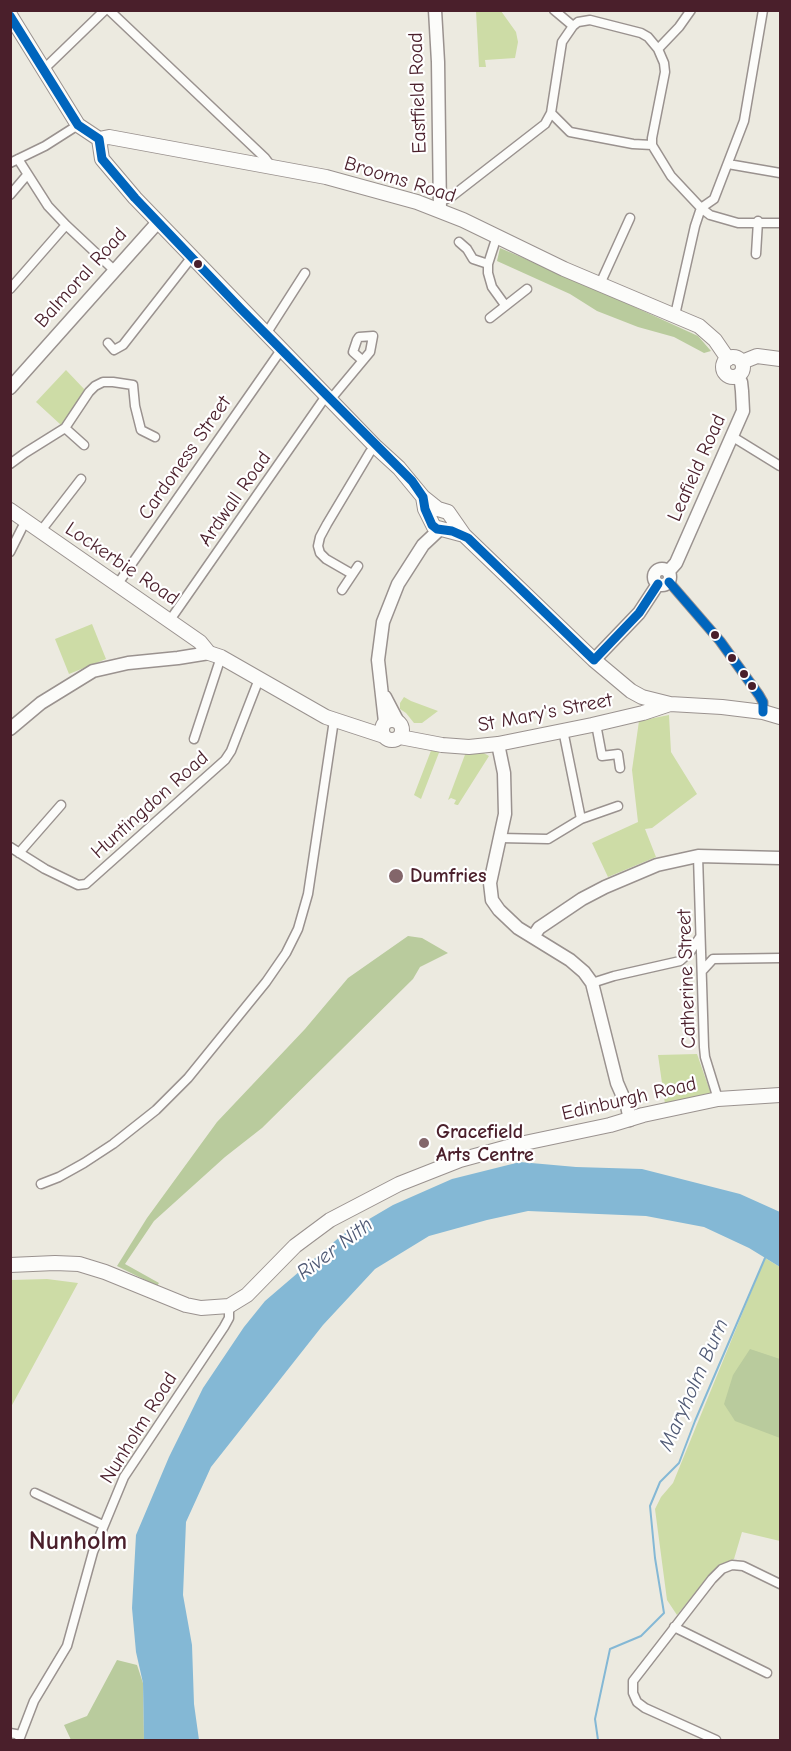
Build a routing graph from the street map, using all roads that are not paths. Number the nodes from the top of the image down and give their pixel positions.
1 (105, 10) edge
2 (110, 10) edge
3 (435, 10) edge
4 (554, 10) edge
5 (691, 10) edge
6 (763, 10) edge
7 (10, 15) edge
8 (573, 26) junction
9 (658, 49) junction
10 (44, 69) junction
11 (551, 113) junction
12 (78, 125) junction
13 (99, 139) junction
14 (652, 145) junction
15 (14, 161) edge
16 (728, 164) junction
17 (271, 167) junction
18 (780, 173) edge
19 (27, 175) junction
20 (10, 195) edge
21 (441, 206) junction
22 (701, 208) junction
23 (630, 218) dead end
24 (758, 221) junction
25 (158, 222) junction
26 (780, 223) edge
27 (66, 225) junction
28 (497, 237) junction
29 (459, 242) dead end
30 (756, 254) dead end
31 (191, 258) junction
32 (488, 264) junction
33 (114, 270) junction
34 (305, 273) dead end
35 (600, 284) junction
36 (10, 289) edge
37 (526, 289) dead end
38 (505, 305) junction
39 (675, 315) junction
40 (490, 318) dead end
41 (266, 334) junction
42 (108, 343) dead end
43 (281, 350) junction
44 (728, 359) junction
45 (780, 359) edge
46 (362, 360) dead end
47 (742, 362) junction
48 (736, 376) junction
49 (11, 386) edge
50 (328, 398) junction
51 (65, 428) junction
52 (155, 437) dead end
53 (732, 437) junction
54 (84, 445) dead end
55 (376, 447) junction
56 (10, 464) edge
57 (780, 466) edge
58 (81, 479) dead end
59 (10, 510) edge
60 (439, 521) junction
61 (24, 525) junction
62 (10, 527) edge
63 (40, 532) junction
64 (10, 552) edge
65 (358, 566) dead end
66 (352, 574) junction
67 (665, 579) junction
68 (117, 585) junction
69 (342, 590) dead end
70 (170, 620) junction
71 (215, 655) junction
72 (594, 660) junction
73 (259, 679) junction
74 (631, 691) junction
75 (670, 704) junction
76 (764, 712) junction
77 (627, 717) junction
78 (780, 717) edge
79 (334, 720) junction
80 (596, 724) junction
81 (392, 728) junction
82 (10, 729) edge
83 (563, 730) junction
84 (194, 739) dead end
85 (498, 744) junction
86 (620, 768) dead end
87 (61, 805) dead end
88 (618, 806) dead end
89 (581, 819) junction
90 (500, 838) junction
91 (10, 847) edge
92 (19, 853) junction
93 (698, 856) junction
94 (780, 858) edge
95 (701, 934) junction
96 (533, 937) junction
97 (686, 956) junction
98 (780, 958) edge
99 (702, 971) junction
100 (592, 983) junction
101 (780, 1095) edge
102 (718, 1099) junction
103 (630, 1120) junction
104 (41, 1184) dead end
105 (10, 1265) edge
106 (229, 1306) junction
107 (35, 1493) dead end
108 (103, 1525) junction
109 (780, 1584) edge
110 (674, 1627) junction
111 (767, 1673) dead end
112 (10, 1732) edge
113 (20, 1738) edge
114 (716, 1740) edge

1 - 10 street
2 - 17 street
3 - 21 street, Eastfield Road
4 - 8 street
5 - 9 street
6 - 16 street
7 - 10 main road
8 - 9 street
8 - 11 street
9 - 14 street
10 - 12 main road
11 - 14 street
11 - 21 street
12 - 13 main road
12 - 15 street
13 - 17 main road, Brooms Road
13 - 25 main road
14 - 22 street
15 - 19 street
16 - 18 street
16 - 22 street
17 - 21 main road, Brooms Road
19 - 20 street
19 - 27 street
21 - 28 main road, Brooms Road
22 - 24 street
22 - 39 street
23 - 35 street
24 - 26 street
24 - 30 street
25 - 31 main road
25 - 33 street, Balmoral Road
27 - 33 street
27 - 36 street
28 - 32 street
28 - 35 main road, Brooms Road
29 - 32 street
31 - 41 main road
31 - 42 street
32 - 38 street
33 - 49 street, Balmoral Road
34 - 41 street
35 - 39 main road, Brooms Road
37 - 38 street
38 - 40 street
39 - 44 main road, Brooms Road
41 - 43 main road
43 - 50 main road
43 - 68 street, Cardoness Street
44 - 47 main road
44 - 48 main road
45 - 47 main road
46 - 50 street, Ardwall Road
47 - 48 main road
48 - 53 street, Leafield Road
50 - 55 main road
50 - 70 street, Ardwall Road
51 - 52 street
51 - 54 street
51 - 56 street
53 - 57 street
53 - 67 street, Leafield Road
55 - 60 main road
55 - 66 street
58 - 63 street
59 - 61 main road, Lockerbie Road
60 - 72 main road
60 - 81 street
61 - 62 street
61 - 63 main road, Lockerbie Road
61 - 64 street
63 - 68 main road, Lockerbie Road
65 - 66 street
66 - 69 street
67 - 72 street, Leafield Road
67 - 76 street
68 - 70 main road, Lockerbie Road
70 - 71 main road, Lockerbie Road
71 - 73 main road, St Mary's Street
71 - 82 street
71 - 84 street
72 - 74 main road
73 - 79 main road, St Mary's Street
73 - 92 street, Huntingdon Road
74 - 75 main road
74 - 77 main road
75 - 76 main road
75 - 77 main road, St Mary's Street
76 - 78 main road
77 - 80 main road, St Mary's Street
79 - 81 main road, St Mary's Street
79 - 104 street
80 - 83 main road, St Mary's Street
80 - 86 street
81 - 85 main road, St Mary's Street
83 - 85 main road, St Mary's Street
83 - 89 street
85 - 90 street
87 - 92 street
88 - 89 street
89 - 90 street
90 - 96 street
91 - 92 street
93 - 94 street
93 - 95 street, Catherine Street
93 - 96 street
95 - 97 street
95 - 99 street, Catherine Street
96 - 100 street
97 - 99 street
97 - 100 street
98 - 99 street
99 - 102 street, Catherine Street
100 - 103 street
101 - 102 main road, Edinburgh Road
102 - 103 main road, Edinburgh Road
103 - 106 main road, Edinburgh Road
105 - 106 main road
106 - 108 street, Nunholm Road
107 - 108 street
108 - 113 street, Nunholm Road
109 - 110 street
110 - 111 street
110 - 114 street
112 - 113 street

